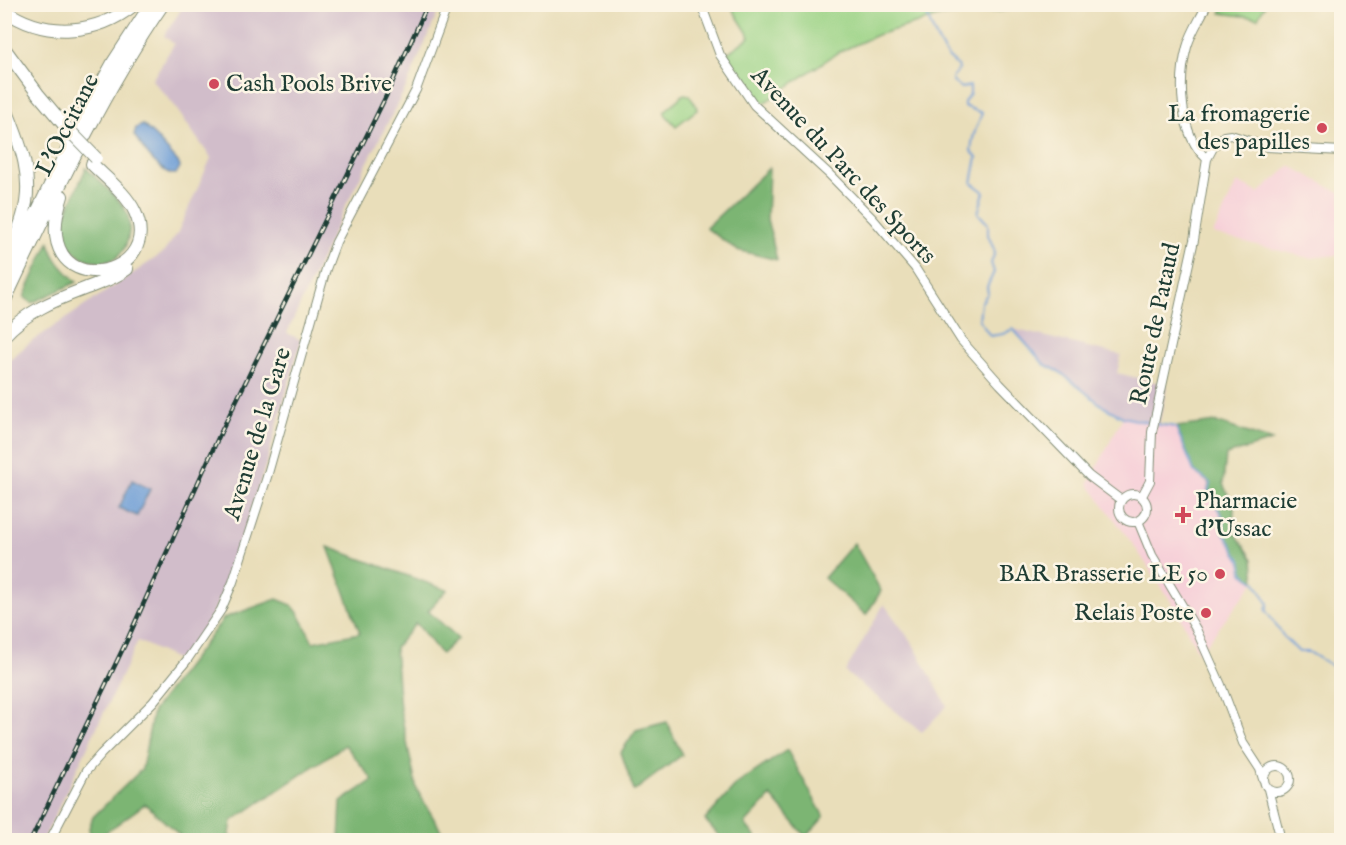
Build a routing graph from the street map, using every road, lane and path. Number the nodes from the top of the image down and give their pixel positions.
1 (135, 4) edge
2 (151, 4) edge
3 (163, 4) edge
4 (448, 4) edge
5 (701, 4) edge
6 (1207, 4) edge
7 (4, 10) edge
8 (4, 48) edge
9 (4, 60) edge
10 (4, 104) edge
11 (63, 130) junction
12 (1341, 151) edge
13 (76, 154) junction
14 (1207, 159) junction
15 (94, 161) junction
16 (4, 264) edge
17 (4, 280) edge
18 (4, 302) edge
19 (4, 336) edge
20 (1142, 496) junction
21 (1121, 500) junction
22 (1138, 521) junction
23 (1251, 756) junction
24 (1272, 766) junction
25 (1263, 779) junction
26 (1268, 788) junction
27 (1284, 790) junction
28 (1275, 821) junction
29 (50, 840) edge
30 (1281, 840) edge

1 - 7 highway
2 - 17 highway, L'Occitane
3 - 13 highway, L'Occitane
4 - 29 street, Avenue de la Gare
5 - 21 street, Avenue du Parc des Sports
6 - 14 street
8 - 11 highway
9 - 11 highway
10 - 16 highway
11 - 15 highway
12 - 14 street
13 - 15 highway
13 - 18 highway, L'Occitane
14 - 20 street, Route de Pataud
15 - 19 highway
20 - 21 street
20 - 22 street
21 - 22 street
22 - 23 street
23 - 24 street
23 - 25 street
24 - 25 street
24 - 27 street
25 - 26 street
26 - 27 street
26 - 28 street
27 - 28 street
28 - 30 street

